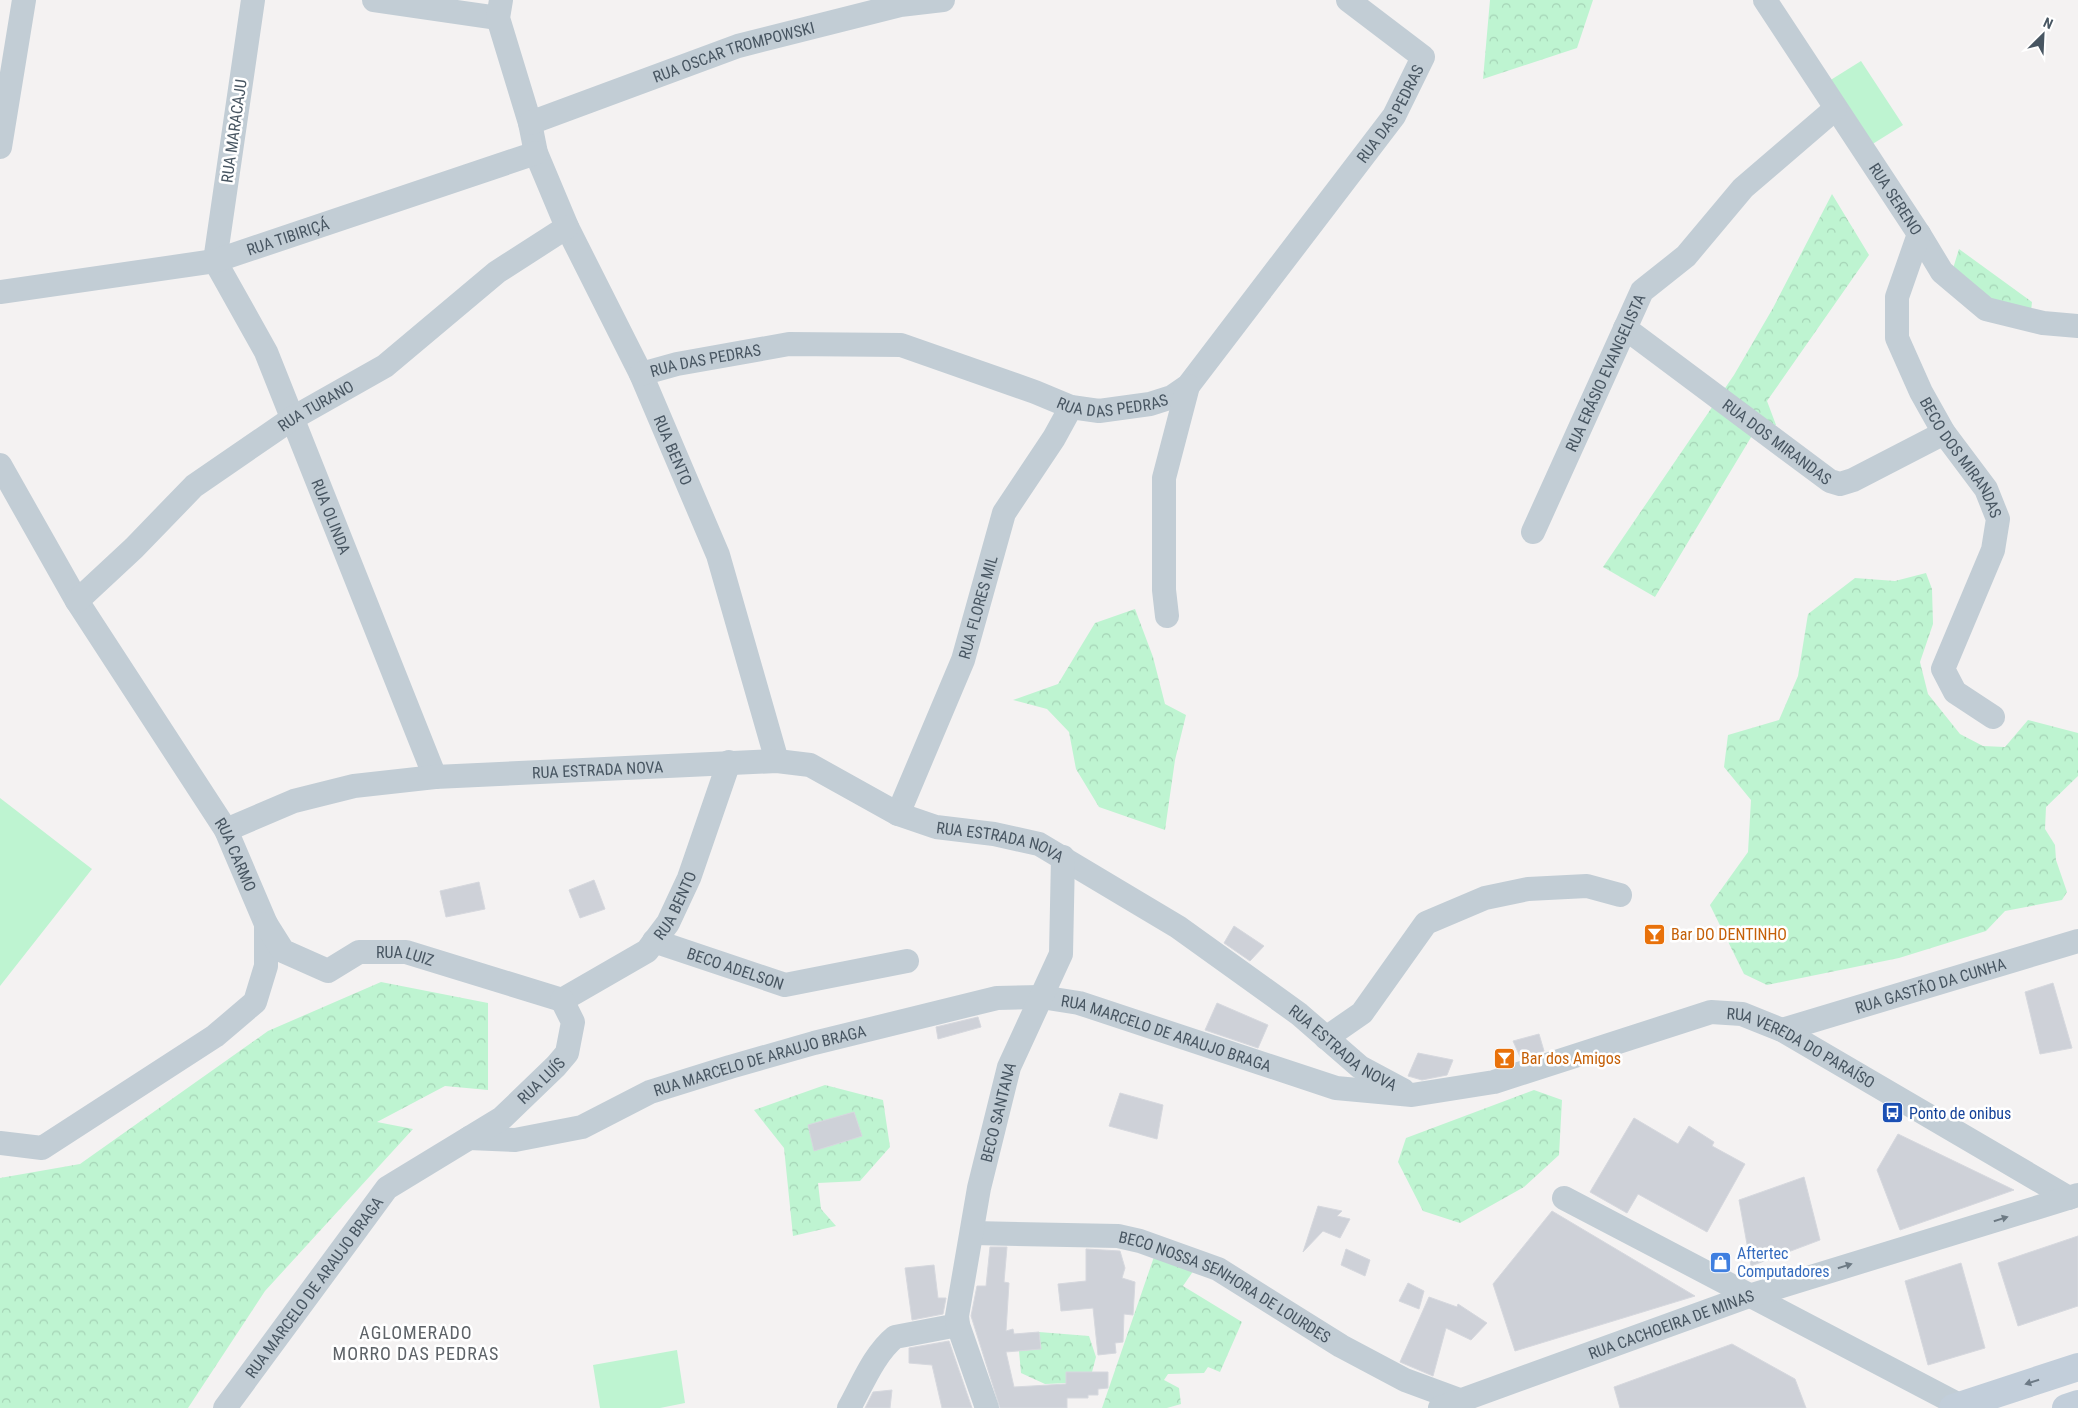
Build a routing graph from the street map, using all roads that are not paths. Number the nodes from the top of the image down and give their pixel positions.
1 (24, 0) edge
2 (253, 0) edge
3 (374, 0) edge
4 (944, 0) edge
5 (1348, 0) edge
6 (1765, 0) edge
7 (900, 2) edge
8 (500, 9) edge
9 (1835, 109) junction
10 (530, 123) junction
11 (0, 148) edge
12 (536, 153) junction
13 (567, 227) junction
14 (1920, 234) junction
15 (215, 261) junction
16 (0, 292) edge
17 (2078, 326) edge
18 (1625, 328) junction
19 (641, 374) junction
20 (1188, 386) junction
21 (1070, 407) junction
22 (293, 418) junction
23 (1944, 433) junction
24 (0, 466) edge
25 (1533, 532) dead end
26 (77, 601) junction
27 (1167, 616) dead end
28 (1993, 717) dead end
29 (777, 761) junction
30 (729, 762) junction
31 (435, 777) junction
32 (898, 814) junction
33 (226, 830) junction
34 (1063, 857) junction
35 (1620, 895) dead end
36 (266, 924) junction
37 (654, 941) junction
38 (2078, 941) edge
39 (906, 960) dead end
40 (1040, 997) junction
41 (562, 1000) junction
42 (1711, 1012) joint
43 (1782, 1030) junction
44 (1326, 1038) junction
45 (1412, 1095) junction
46 (469, 1138) junction
47 (0, 1142) edge
48 (2073, 1196) edge
49 (1564, 1198) dead end
50 (973, 1233) junction
51 (1749, 1296) junction
52 (958, 1325) junction
53 (2078, 1367) edge
54 (1462, 1401) junction
55 (2078, 1404) edge
56 (1956, 1407) edge
57 (225, 1408) edge
58 (849, 1408) edge
59 (987, 1408) edge
60 (1440, 1408) edge
61 (2066, 1408) edge

1 - 11 street
2 - 15 street, RUA MARACAJU
3 - 8 street
4 - 7 street, RUA OSCAR TROMPOWSKI
5 - 20 street, RUA DAS PEDRAS
6 - 9 street, RUA SERENO
7 - 10 street, RUA OSCAR TROMPOWSKI
8 - 10 street
9 - 14 street, RUA SERENO
9 - 18 street, RUA ERÁSIO EVANGELISTA
10 - 12 street
12 - 13 street, RUA BENTO
12 - 15 street, RUA TIBIRIÇÁ
13 - 19 street, RUA BENTO
13 - 22 street, RUA TURANO
14 - 17 street, RUA SERENO
14 - 23 street, BECO DOS MIRANDAS
15 - 16 street, RUA TIBIRIÇÁ
15 - 22 street, RUA OLINDA
18 - 23 street, RUA DOS MIRANDAS
18 - 25 street, RUA ERÁSIO EVANGELISTA
19 - 21 street, RUA DAS PEDRAS
19 - 29 street, RUA BENTO
20 - 21 street, RUA DAS PEDRAS
20 - 27 street
21 - 32 street, RUA FLORES MIL
22 - 26 street, RUA TURANO
22 - 31 street, RUA OLINDA
23 - 28 street, BECO DOS MIRANDAS
24 - 26 street, RUA CARMO
26 - 33 street, RUA CARMO
29 - 30 street, RUA ESTRADA NOVA
29 - 32 street, RUA ESTRADA NOVA
30 - 31 street, RUA ESTRADA NOVA
30 - 37 street, RUA BENTO
31 - 33 street, RUA ESTRADA NOVA
32 - 34 street, RUA ESTRADA NOVA
33 - 36 street, RUA CARMO
34 - 40 street, BECO SANTANA
34 - 44 street, RUA ESTRADA NOVA
35 - 44 street
36 - 41 street, RUA LUIZ
36 - 47 street, RUA CARMO
37 - 39 street, BECO ADELSON
37 - 41 street, RUA BENTO
38 - 43 street, RUA GASTÃO DA CUNHA
40 - 45 street, RUA MARCELO DE ARAUJO BRAGA
40 - 46 street, RUA MARCELO DE ARAUJO BRAGA
40 - 50 street, BECO SANTANA
41 - 46 street, RUA LUÍS
42 - 43 street, RUA VEREDA DO PARAÍSO
42 - 45 street, RUA ESTRADA NOVA
43 - 48 street, RUA VEREDA DO PARAÍSO
44 - 45 street, RUA ESTRADA NOVA
46 - 57 street, RUA MARCELO DE ARAUJO BRAGA
51 -> 48 street, RUA CACHOEIRA DE MINAS
49 - 51 street
50 - 52 street, BECO SANTANA
50 - 54 street, BECO NOSSA SENHORA DE LOURDES
51 - 54 street, RUA CACHOEIRA DE MINAS
51 - 56 street
52 - 58 street
52 - 59 street
53 -> 56 main road
54 - 60 street, RUA CACHOEIRA DE MINAS
55 - 61 main road

